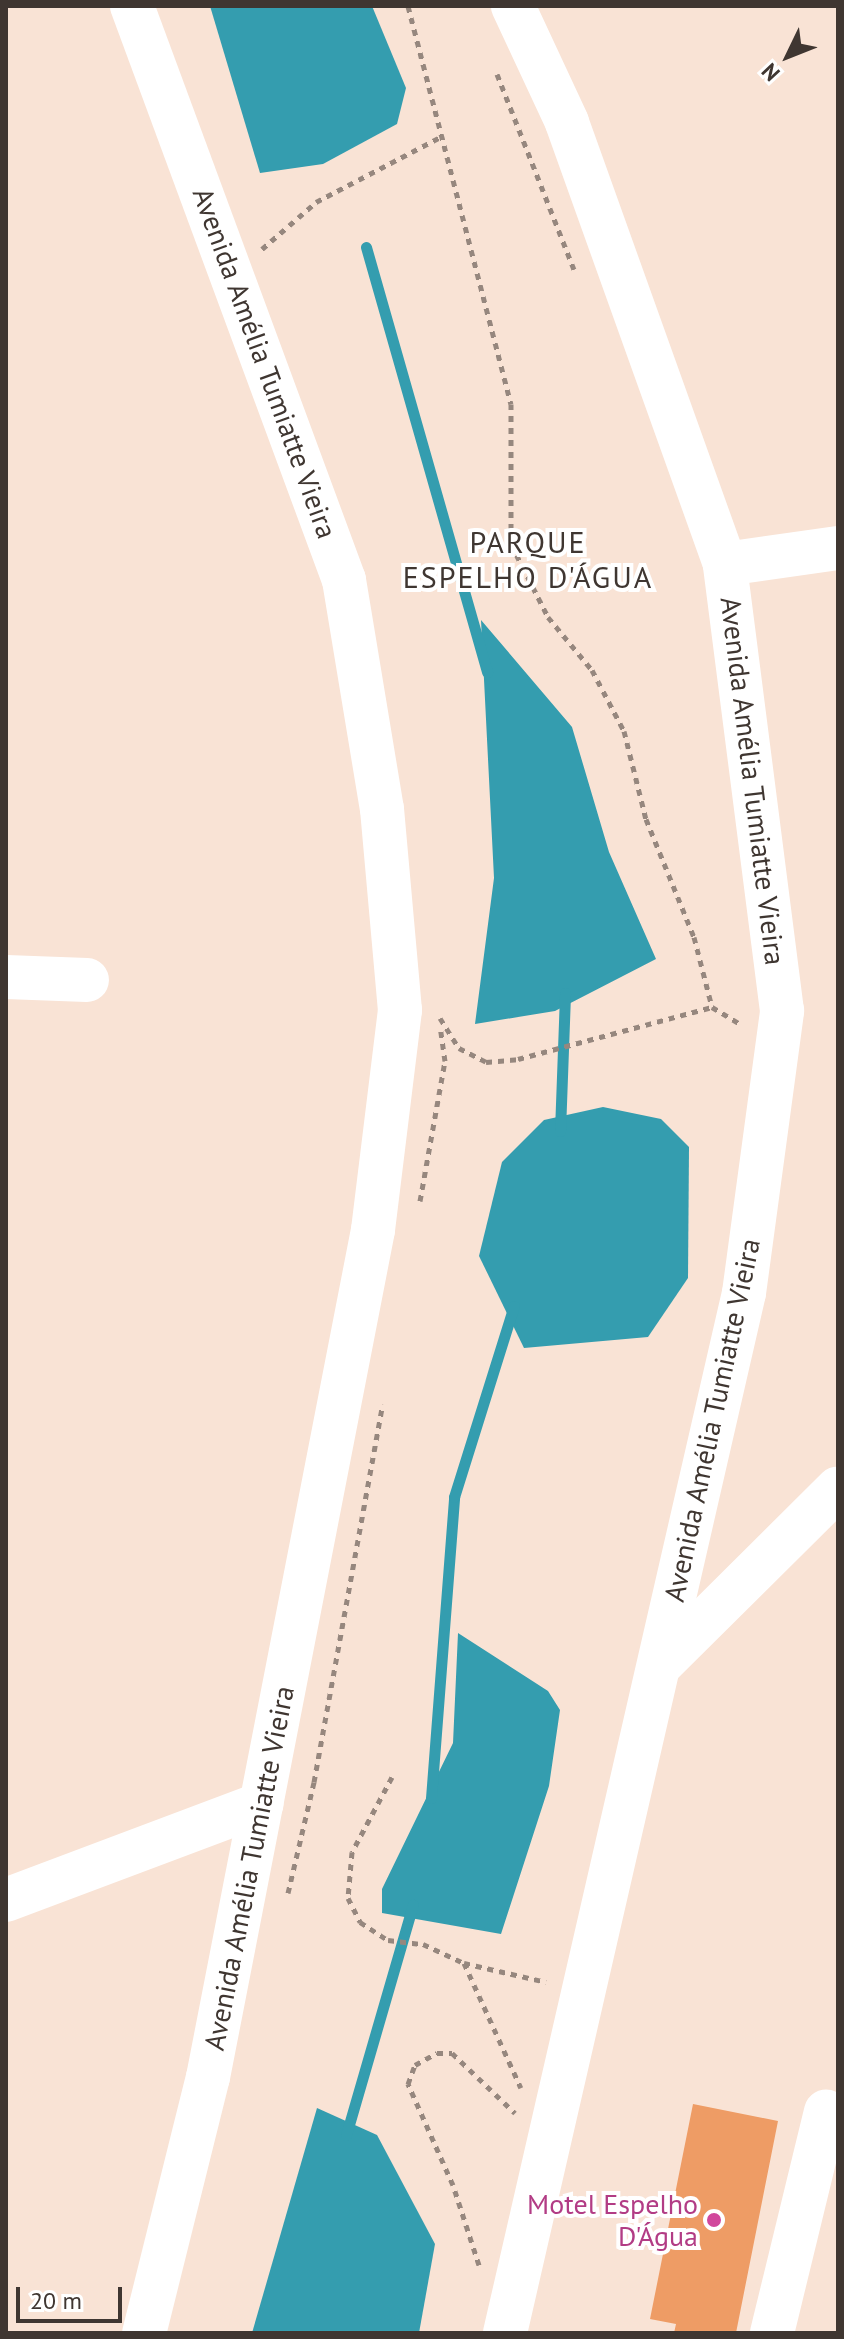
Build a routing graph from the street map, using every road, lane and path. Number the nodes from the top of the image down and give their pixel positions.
1 (132, 6) edge
2 (408, 6) edge
3 (513, 6) edge
4 (494, 65) dead end
5 (442, 136) junction
6 (262, 249) dead end
7 (575, 272) dead end
8 (838, 548) edge
9 (725, 564) junction
10 (6, 977) edge
11 (87, 980) dead end
12 (712, 1007) junction
13 (748, 1014) dead end
14 (439, 1016) dead end
15 (838, 1488) edge
16 (659, 1666) junction
17 (392, 1777) dead end
18 (262, 1804) junction
19 (6, 1900) edge
20 (464, 1963) junction
21 (551, 1967) dead end
22 (547, 1983) junction
23 (544, 1998) dead end
24 (525, 2074) dead end
25 (522, 2089) junction
26 (826, 2111) dead end
27 (515, 2113) junction
28 (512, 2129) dead end
29 (483, 2251) dead end
30 (479, 2266) junction
31 (476, 2279) dead end
32 (144, 2333) edge
33 (505, 2333) edge
34 (772, 2333) edge

1 - 18 street, Avenida Amélia Tumiatte Vieira
2 - 5 path
3 - 9 street, Avenida Amélia Tumiatte Vieira
4 - 7 path
5 - 6 path
5 - 12 path
8 - 9 street
9 - 16 street, Avenida Amélia Tumiatte Vieira
10 - 11 street
12 - 13 path
12 - 14 path
15 - 16 street
16 - 33 street, Avenida Amélia Tumiatte Vieira
17 - 20 path
18 - 19 street
18 - 32 street, Avenida Amélia Tumiatte Vieira
20 - 22 path
20 - 25 path
21 - 22 path
22 - 23 path
24 - 25 path
25 - 27 path
26 - 34 street
27 - 28 path
27 - 30 path
29 - 30 path
30 - 31 path

